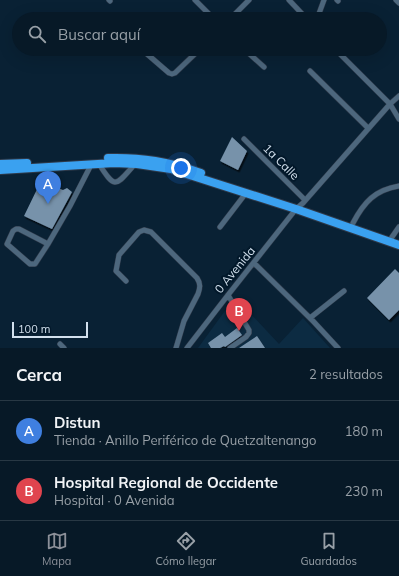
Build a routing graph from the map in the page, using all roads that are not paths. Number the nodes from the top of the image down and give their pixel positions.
1 (194, 0) edge
2 (289, 0) edge
3 (324, 0) edge
4 (396, 0) edge
5 (245, 1) edge
6 (399, 3) edge
7 (207, 12) edge
8 (236, 12) edge
9 (300, 12) edge
10 (320, 12) edge
11 (149, 56) edge
12 (193, 56) edge
13 (252, 56) edge
14 (343, 56) edge
15 (264, 67) dead end
16 (310, 71) dead end
17 (399, 96) edge
18 (390, 104) junction
19 (399, 119) edge
20 (368, 128) junction
21 (244, 138) dead end
22 (0, 164) edge
23 (95, 164) junction
24 (135, 164) junction
25 (0, 170) edge
26 (399, 186) edge
27 (246, 193) junction
28 (300, 205) junction
29 (353, 223) junction
30 (220, 227) dead end
31 (399, 227) edge
32 (395, 238) edge
33 (48, 244) junction
34 (399, 245) edge
35 (254, 263) junction
36 (126, 281) dead end
37 (344, 291) dead end
38 (228, 295) junction
39 (310, 318) junction
40 (176, 348) edge
41 (187, 348) edge
42 (230, 348) edge
43 (338, 348) edge

1 - 7 street
2 - 9 street
3 - 10 street
4 - 6 street
5 - 8 street
11 - 12 street
13 - 15 street
14 - 18 street
16 - 20 street
17 - 18 street, 0 Avenida
18 - 19 street
18 - 20 street, 0 Avenida
20 - 28 street, 0 Avenida
21 - 28 street, 1a Calle
22 - 28 highway
23 - 24 highway
23 - 24 street
23 - 25 highway
23 - 33 street
24 - 27 highway
26 - 29 street
27 - 28 highway
27 - 30 street
28 - 29 highway
28 - 34 highway
28 - 35 street, 0 Avenida
29 - 32 highway
31 - 32 street
33 - 33 street
35 - 38 street, 0 Avenida
35 - 39 street
36 - 40 street
37 - 39 street
38 - 41 street, 0 Avenida
38 - 42 street
39 - 43 street

